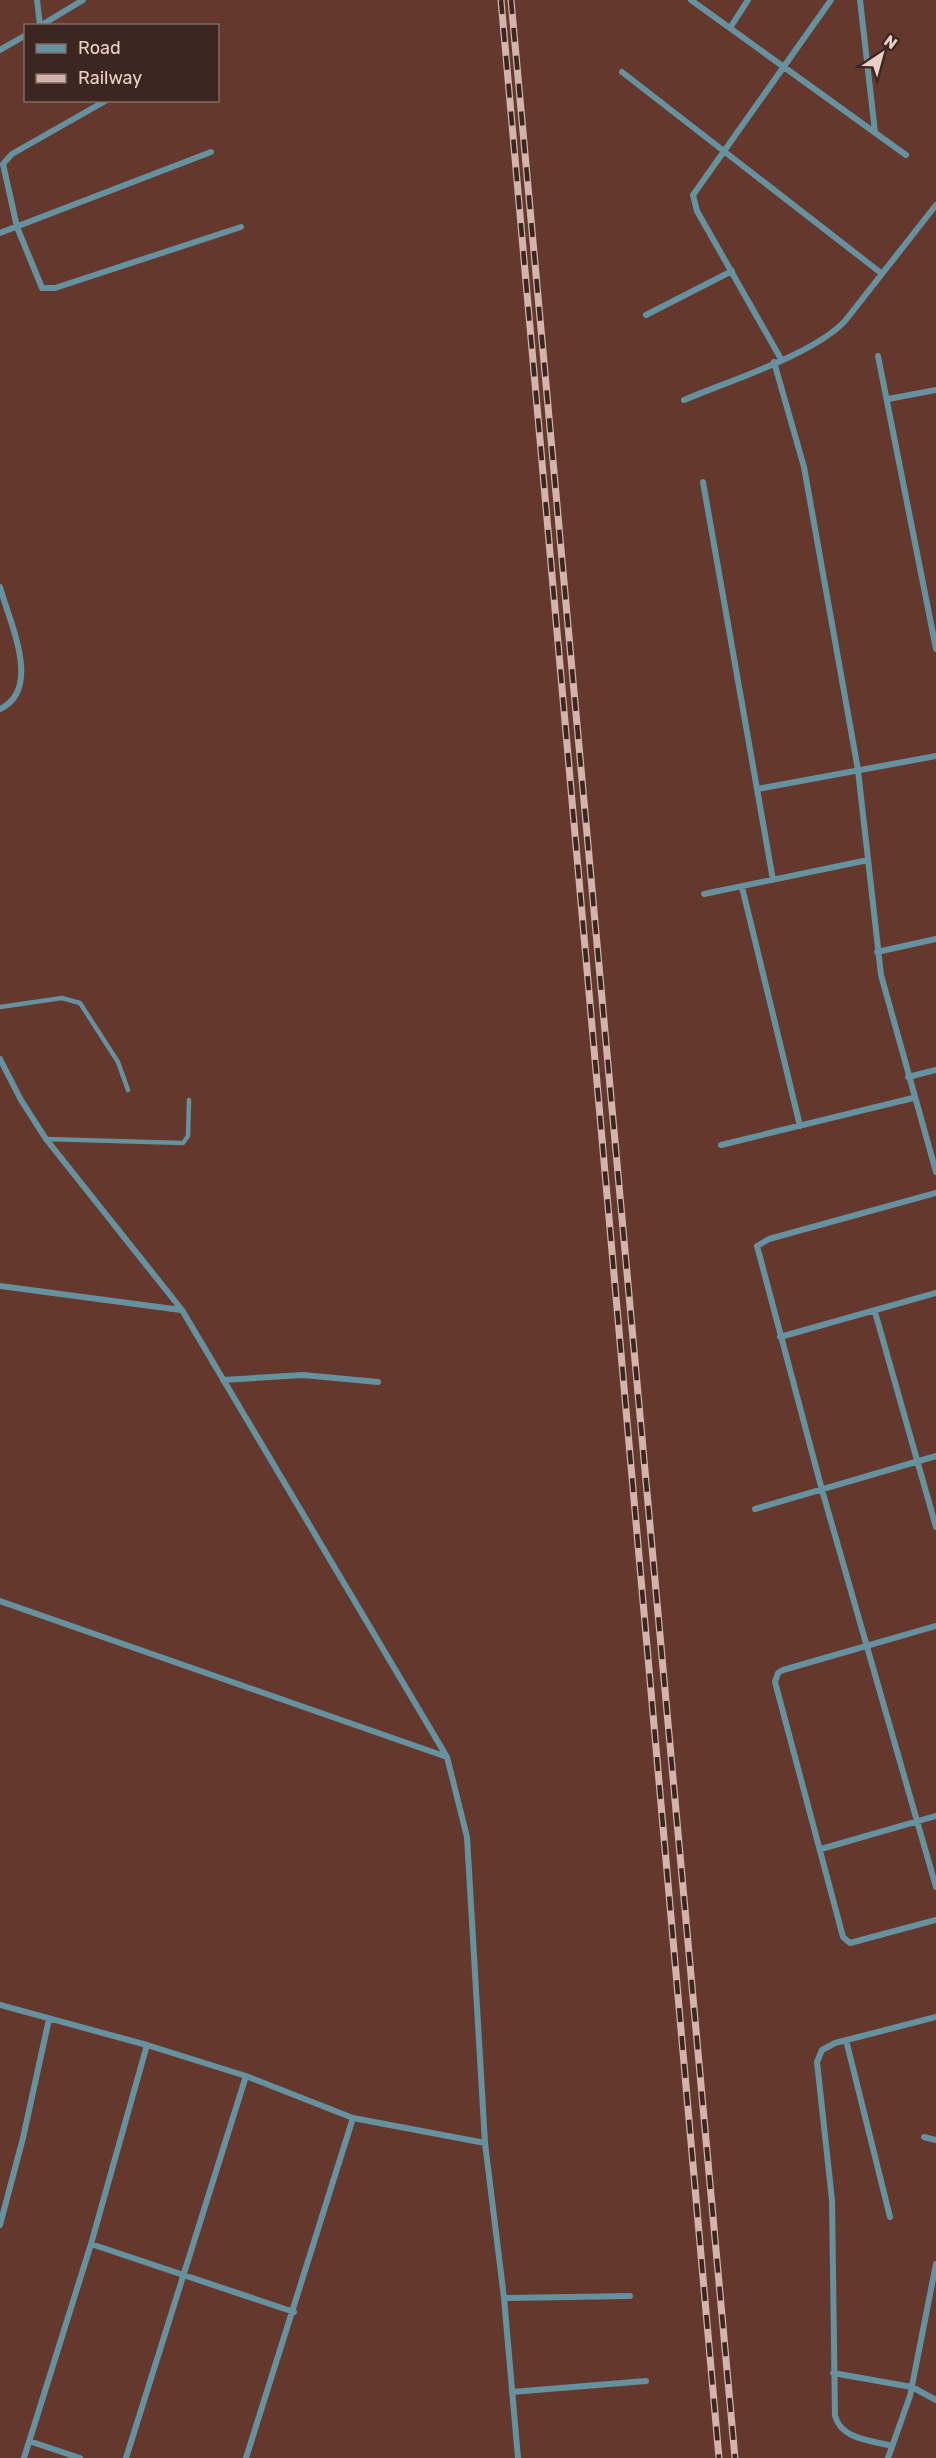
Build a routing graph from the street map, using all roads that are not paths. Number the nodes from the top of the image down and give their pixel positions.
1 (37, 0) edge
2 (83, 0) edge
3 (691, 0) edge
4 (748, 0) edge
5 (831, 0) edge
6 (860, 0) edge
7 (40, 24) edge
8 (43, 24) edge
9 (730, 28) junction
10 (24, 35) edge
11 (0, 50) edge
12 (786, 66) junction
13 (622, 72) dead end
14 (104, 102) edge
15 (875, 132) junction
16 (724, 151) junction
17 (212, 152) dead end
18 (906, 155) dead end
19 (936, 205) edge
20 (17, 227) junction
21 (241, 227) dead end
22 (0, 233) edge
23 (732, 272) junction
24 (881, 273) junction
25 (646, 315) dead end
26 (878, 356) dead end
27 (778, 360) junction
28 (936, 390) edge
29 (888, 399) junction
30 (684, 400) dead end
31 (703, 482) dead end
32 (0, 587) edge
33 (936, 649) edge
34 (0, 709) edge
35 (936, 756) edge
36 (858, 770) junction
37 (757, 789) junction
38 (868, 860) junction
39 (773, 880) junction
40 (742, 887) junction
41 (704, 894) dead end
42 (936, 939) edge
43 (877, 952) junction
44 (0, 1007) edge
45 (0, 1059) edge
46 (936, 1070) edge
47 (908, 1077) junction
48 (128, 1090) dead end
49 (913, 1098) junction
50 (189, 1100) dead end
51 (800, 1126) junction
52 (46, 1139) junction
53 (721, 1145) dead end
54 (936, 1172) edge
55 (936, 1192) edge
56 (0, 1287) edge
57 (936, 1293) edge
58 (182, 1310) junction
59 (874, 1312) junction
60 (780, 1337) junction
61 (223, 1380) junction
62 (378, 1382) dead end
63 (936, 1456) edge
64 (917, 1461) junction
65 (822, 1490) junction
66 (755, 1509) dead end
67 (936, 1527) edge
68 (0, 1600) edge
69 (936, 1626) edge
70 (867, 1645) junction
71 (447, 1757) junction
72 (936, 1816) edge
73 (918, 1821) junction
74 (821, 1848) junction
75 (936, 1887) edge
76 (936, 1920) edge
77 (0, 2006) edge
78 (936, 2017) edge
79 (50, 2019) junction
80 (846, 2040) junction
81 (147, 2044) junction
82 (246, 2076) junction
83 (353, 2118) junction
84 (924, 2137) dead end
85 (936, 2140) edge
86 (485, 2144) junction
87 (890, 2217) dead end
88 (0, 2225) edge
89 (91, 2244) junction
90 (936, 2264) edge
91 (183, 2275) junction
92 (630, 2296) dead end
93 (504, 2298) junction
94 (294, 2312) junction
95 (833, 2373) junction
96 (646, 2381) dead end
97 (912, 2387) junction
98 (512, 2392) junction
99 (936, 2400) edge
100 (29, 2441) junction
101 (892, 2446) junction
102 (24, 2458) edge
103 (80, 2458) edge
104 (126, 2458) edge
105 (246, 2458) edge
106 (518, 2458) edge
107 (888, 2458) edge

1 - 7 street
2 - 8 street
3 - 9 street
4 - 9 street
5 - 12 street
6 - 15 street
9 - 12 street
10 - 11 street
12 - 15 street
12 - 16 street
13 - 16 street
14 - 20 street
15 - 18 street
16 - 23 street
16 - 24 street
17 - 20 street
19 - 24 street
20 - 21 street
20 - 22 street
23 - 25 street
23 - 27 street
24 - 27 street
26 - 29 street
27 - 30 street
27 - 36 street
28 - 29 street
29 - 33 street
31 - 37 street
32 - 34 street
35 - 36 street
36 - 37 street
36 - 38 street
37 - 39 street
38 - 39 street
38 - 43 street
39 - 40 street
40 - 41 street
40 - 51 street
42 - 43 street
43 - 47 street
44 - 48 lane
45 - 52 street
46 - 47 street
47 - 49 street
49 - 51 street
49 - 54 street
50 - 52 lane
51 - 53 street
52 - 58 street
55 - 60 street
56 - 58 street
57 - 59 street
58 - 61 street
59 - 60 street
59 - 64 street
60 - 65 street
61 - 62 street
61 - 71 street
63 - 64 street
64 - 65 street
64 - 67 street
65 - 66 street
65 - 70 street
68 - 71 street
69 - 70 street
70 - 73 street
70 - 74 street
71 - 86 street
72 - 73 street
73 - 74 street
73 - 75 street
74 - 76 street
77 - 79 street
78 - 80 street
79 - 81 street
79 - 88 street
80 - 87 street
80 - 95 street
81 - 82 street
81 - 89 street
82 - 83 street
82 - 91 street
83 - 86 street
83 - 94 street
84 - 85 street
86 - 93 street
89 - 91 street
89 - 100 street
90 - 97 street
91 - 94 street
91 - 104 street
92 - 93 street
93 - 98 street
94 - 105 street
95 - 97 street
95 - 101 street
96 - 98 street
97 - 99 street
97 - 101 street
98 - 106 street
100 - 102 street
100 - 103 street
101 - 107 street

